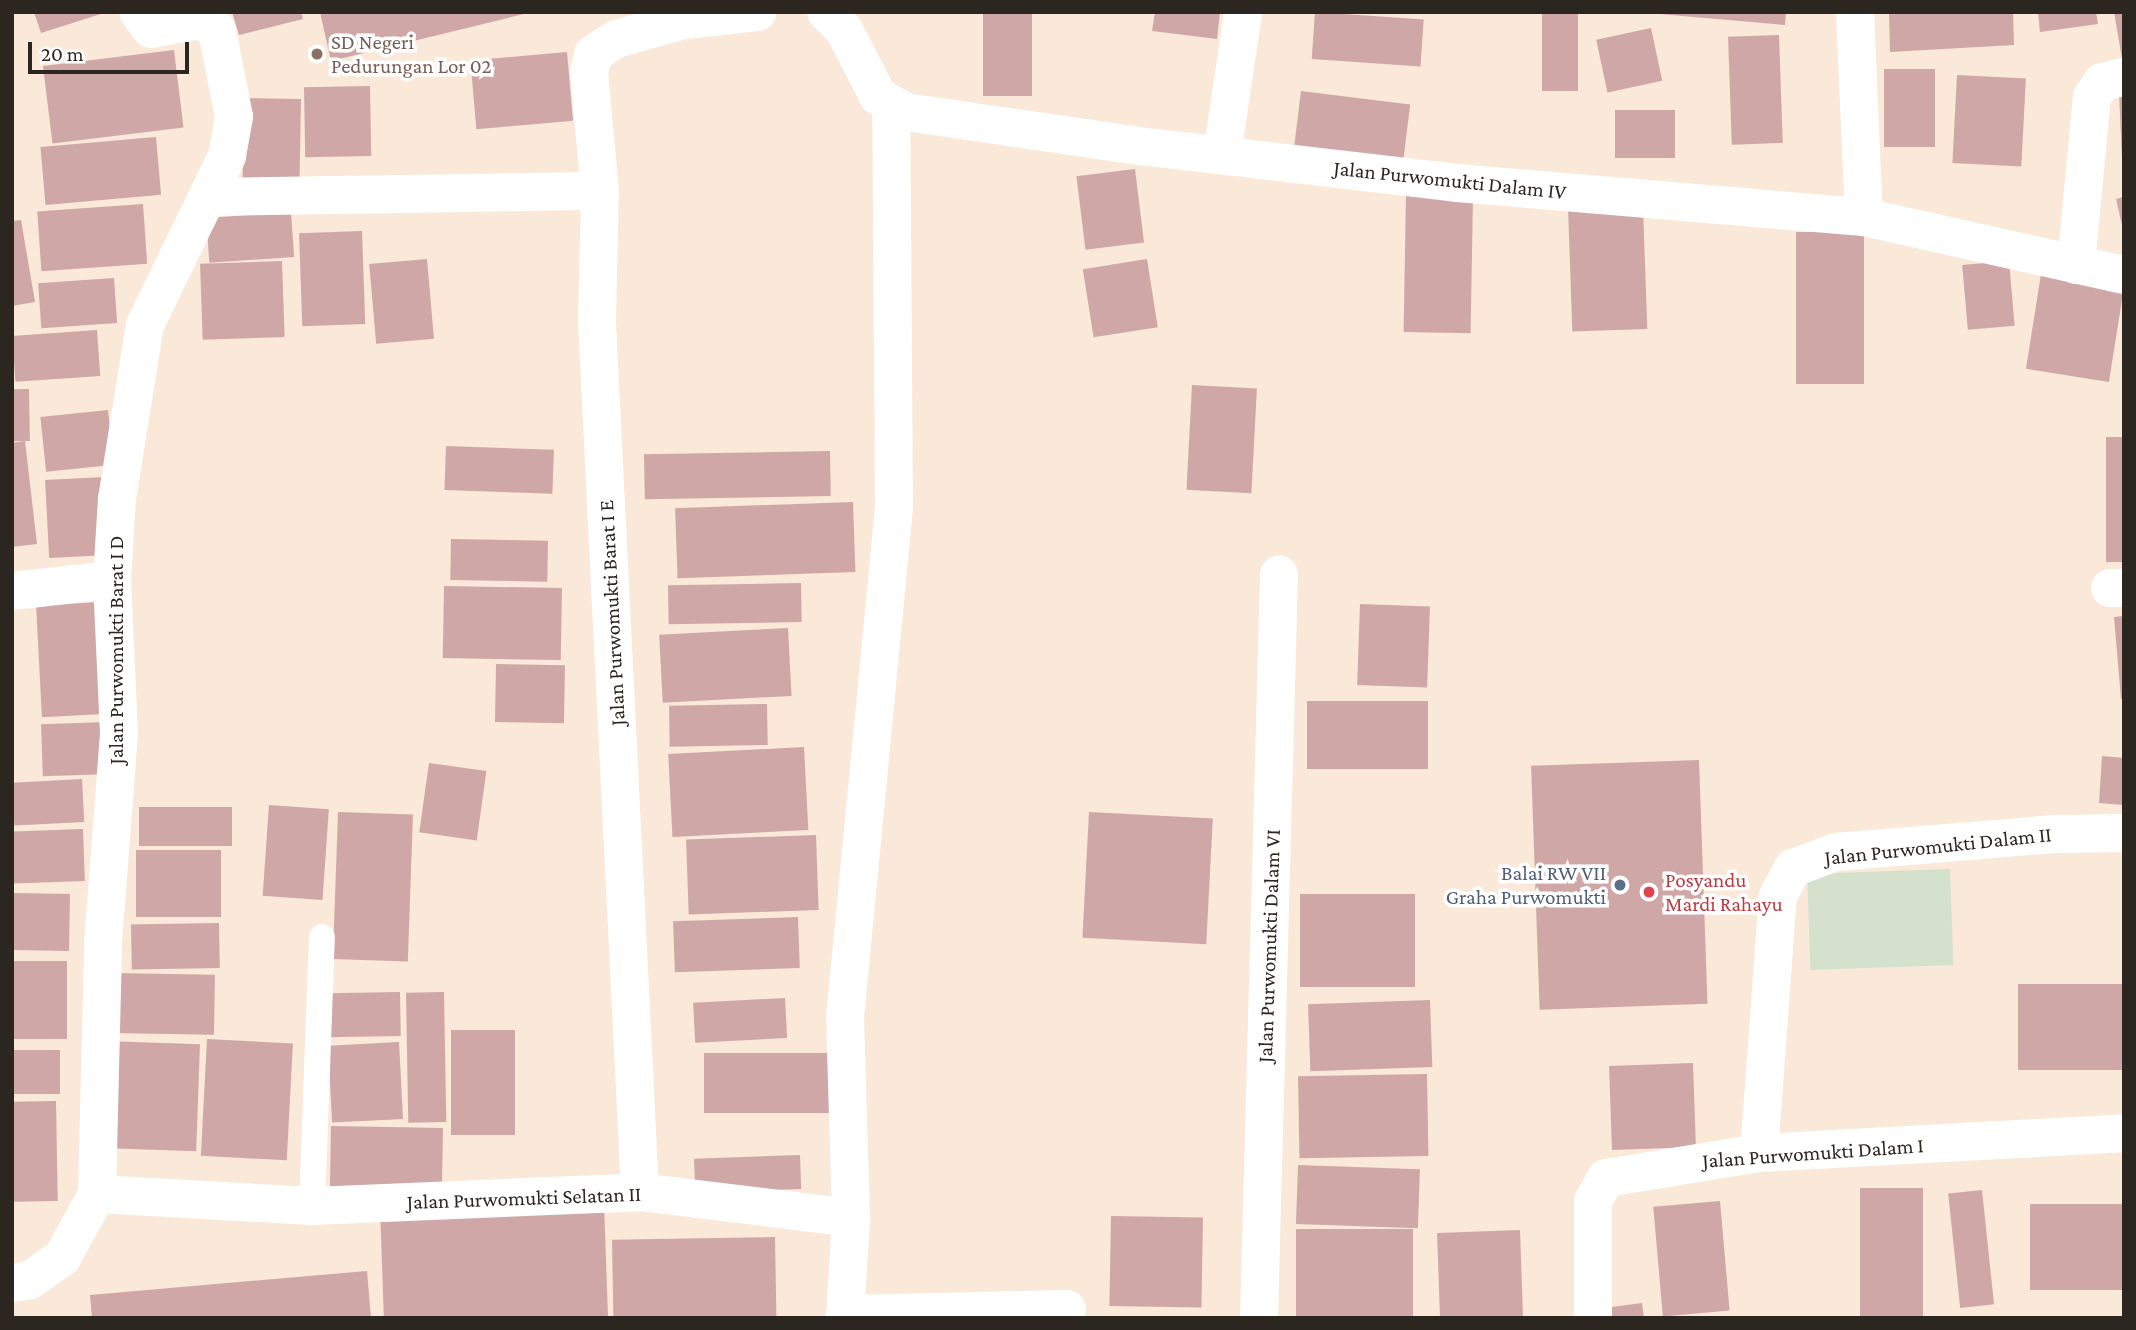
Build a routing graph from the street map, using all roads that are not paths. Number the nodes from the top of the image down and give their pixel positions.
1 (138, 12) edge
2 (758, 12) edge
3 (826, 12) edge
4 (1242, 12) edge
5 (1855, 12) edge
6 (683, 16) edge
7 (2124, 78) edge
8 (891, 107) junction
9 (1223, 155) junction
10 (600, 191) junction
11 (209, 197) junction
12 (1864, 217) junction
13 (2076, 265) junction
14 (2124, 275) edge
15 (1279, 574) dead end
16 (112, 580) junction
17 (12, 591) edge
18 (2124, 833) edge
19 (322, 937) dead end
20 (2124, 1133) edge
21 (1759, 1153) junction
22 (639, 1192) junction
23 (97, 1194) junction
24 (312, 1206) junction
25 (851, 1218) junction
26 (12, 1283) edge
27 (1067, 1309) dead end
28 (845, 1316) edge
29 (1259, 1318) edge
30 (1593, 1318) edge

1 - 11 street, Jalan Purwomukti Barat I D
2 - 6 street
3 - 8 street
4 - 9 street
5 - 12 street
6 - 10 street, Jalan Purwomukti Barat I E
7 - 13 street
8 - 9 street, Jalan Purwomukti Dalam IV
8 - 25 street
9 - 12 street, Jalan Purwomukti Dalam IV
10 - 11 street
10 - 22 street, Jalan Purwomukti Barat I E
11 - 16 street, Jalan Purwomukti Barat I D
12 - 13 street, Jalan Purwomukti Dalam IV
13 - 14 street, Jalan Purwomukti Dalam IV
15 - 29 street, Jalan Purwomukti Dalam VI
16 - 17 street
16 - 23 street, Jalan Purwomukti Barat I D
18 - 21 street, Jalan Purwomukti Dalam II
19 - 24 lane
20 - 21 street, Jalan Purwomukti Dalam I
21 - 30 street, Jalan Purwomukti Dalam I
22 - 24 street, Jalan Purwomukti Selatan II
22 - 25 street, Jalan Purwomukti Selatan II
23 - 24 street, Jalan Purwomukti Selatan II
23 - 26 street
25 - 28 street
27 - 28 street

